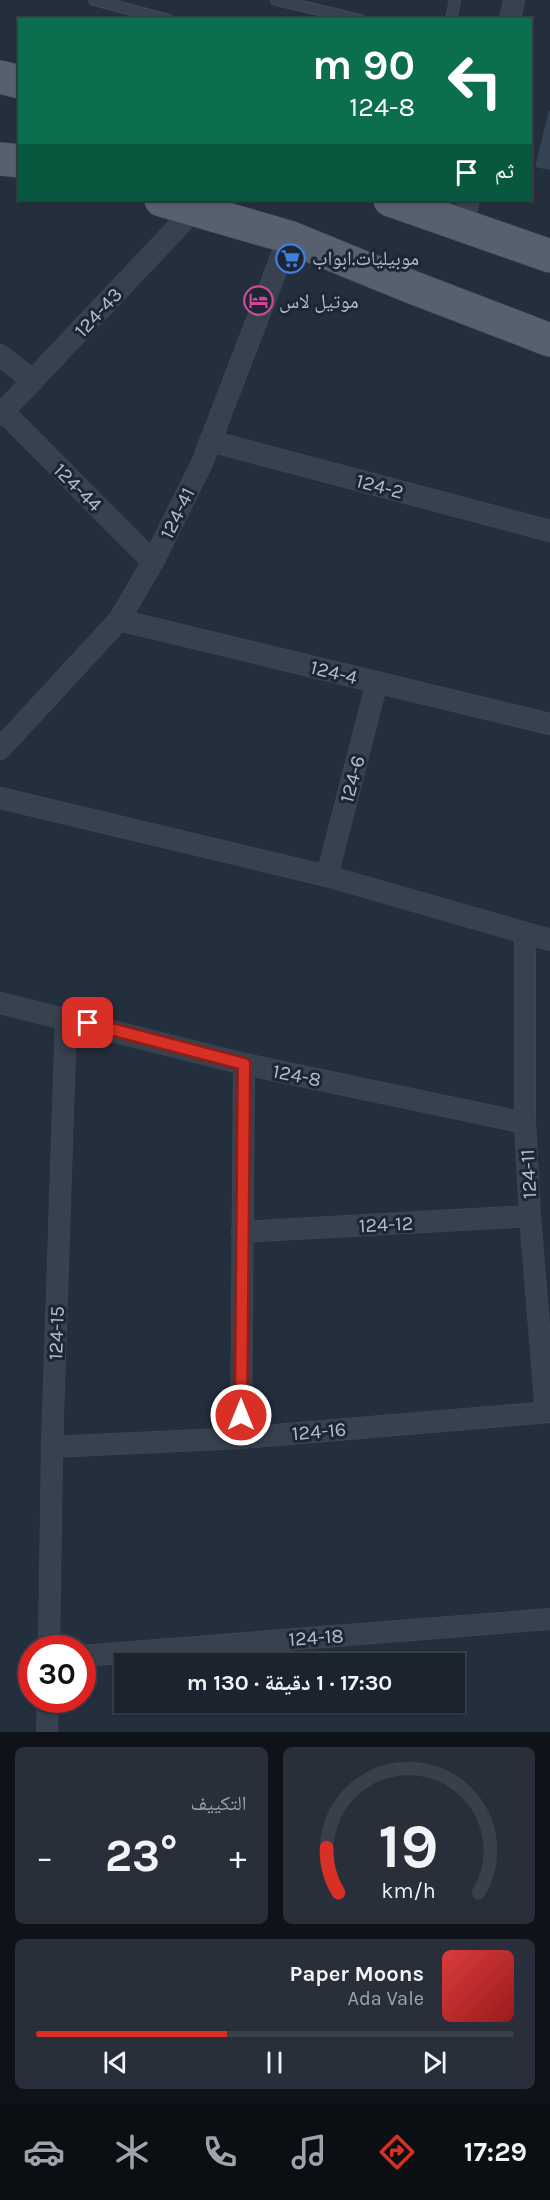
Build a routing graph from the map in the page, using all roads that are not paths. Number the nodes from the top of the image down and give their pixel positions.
1 (94, 0) edge
2 (276, 0) edge
3 (455, 0) edge
4 (514, 0) edge
5 (162, 18) edge
6 (352, 18) edge
7 (451, 18) edge
8 (510, 18) edge
9 (0, 77) edge
10 (18, 82) edge
11 (0, 159) edge
12 (18, 161) edge
13 (165, 201) edge
14 (396, 201) edge
15 (195, 209) junction
16 (466, 212) edge
17 (289, 237) junction
18 (550, 256) edge
19 (550, 340) edge
20 (0, 355) edge
21 (33, 381) junction
22 (2, 413) edge
23 (210, 441) junction
24 (550, 531) edge
25 (153, 562) junction
26 (118, 620) junction
27 (377, 682) junction
28 (550, 724) edge
29 (0, 749) edge
30 (0, 798) edge
31 (327, 876) junction
32 (525, 935) junction
33 (550, 940) edge
34 (0, 1002) edge
35 (66, 1018) junction
36 (244, 1064) junction
37 (525, 1122) junction
38 (530, 1216) junction
39 (242, 1232) junction
40 (548, 1412) edge
41 (241, 1438) junction
42 (52, 1447) junction
43 (550, 1619) edge
44 (49, 1635) edge
45 (96, 1655) edge
46 (48, 1713) edge
47 (47, 1732) edge

1 - 5 lane
2 - 6 lane
3 - 7 lane
4 - 8 street
9 - 10 main road
11 - 12 main road
13 - 15 main road
14 - 16 main road
15 - 17 main road
15 - 21 street, 124-43
16 - 18 main road
17 - 19 main road
17 - 23 street, 124-41
20 - 21 street
21 - 22 street, 124-43
22 - 25 street, 124-44
23 - 24 street, 124-2
23 - 25 street, 124-41
25 - 26 street, 124-41
26 - 27 street, 124-4
26 - 29 street, 124-41
27 - 28 street, 124-4
27 - 31 street, 124-6
30 - 31 street
31 - 32 street
32 - 33 street
32 - 37 street, 124-11
34 - 35 street, 124-8
35 - 36 street, 124-8
35 - 42 street, 124-15
36 - 37 street, 124-8
36 - 39 street
37 - 38 street, 124-11
38 - 39 street, 124-12
38 - 40 street, 124-11
39 - 41 street
40 - 41 street, 124-16
41 - 42 street, 124-16
42 - 44 street, 124-15
43 - 45 street, 124-18
46 - 47 street

